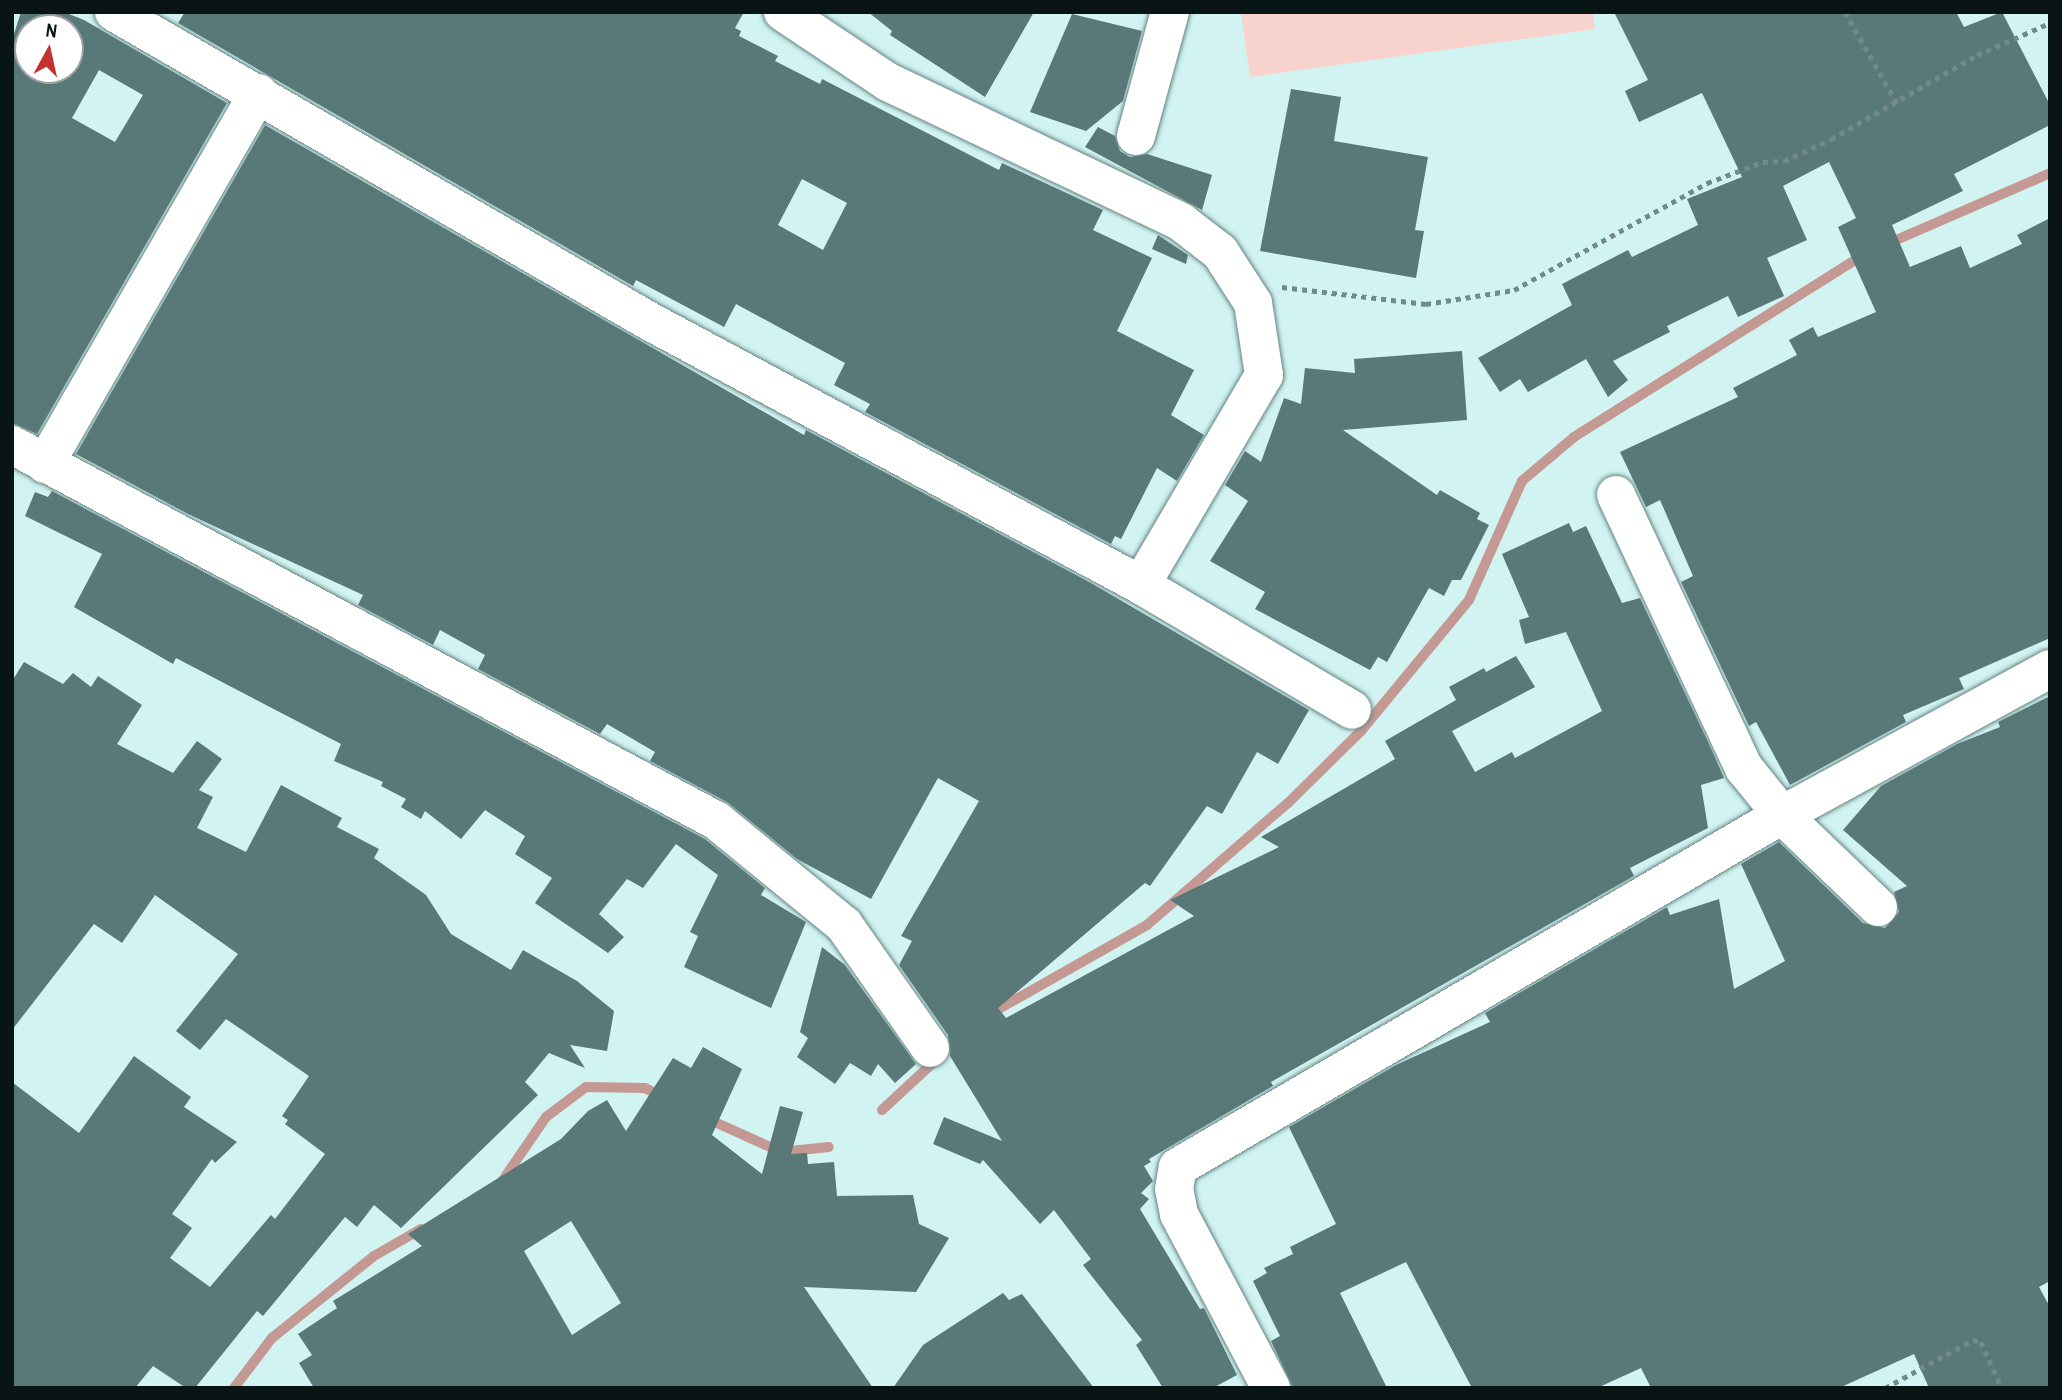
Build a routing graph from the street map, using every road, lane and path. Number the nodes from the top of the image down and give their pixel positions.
1 (783, 12) edge
2 (1170, 12) edge
3 (1845, 12) edge
4 (141, 18) edge
5 (2050, 23) edge
6 (258, 93) junction
7 (1897, 103) junction
8 (1136, 136) dead end
9 (1239, 282) junction
10 (12, 445) edge
11 (44, 464) junction
12 (1616, 495) dead end
13 (1141, 585) junction
14 (2050, 669) edge
15 (1352, 710) dead end
16 (1782, 815) junction
17 (1878, 906) dead end
18 (930, 1048) dead end
19 (1271, 1388) edge
20 (1885, 1388) edge
21 (2001, 1388) edge

1 - 9 street
2 - 8 street
3 - 7 path
4 - 6 street
5 - 7 path
6 - 11 street
6 - 13 street
7 - 9 path
9 - 13 street
10 - 11 street
11 - 18 street
12 - 16 street
13 - 15 street
14 - 16 street
16 - 17 street
16 - 19 street
20 - 21 path

